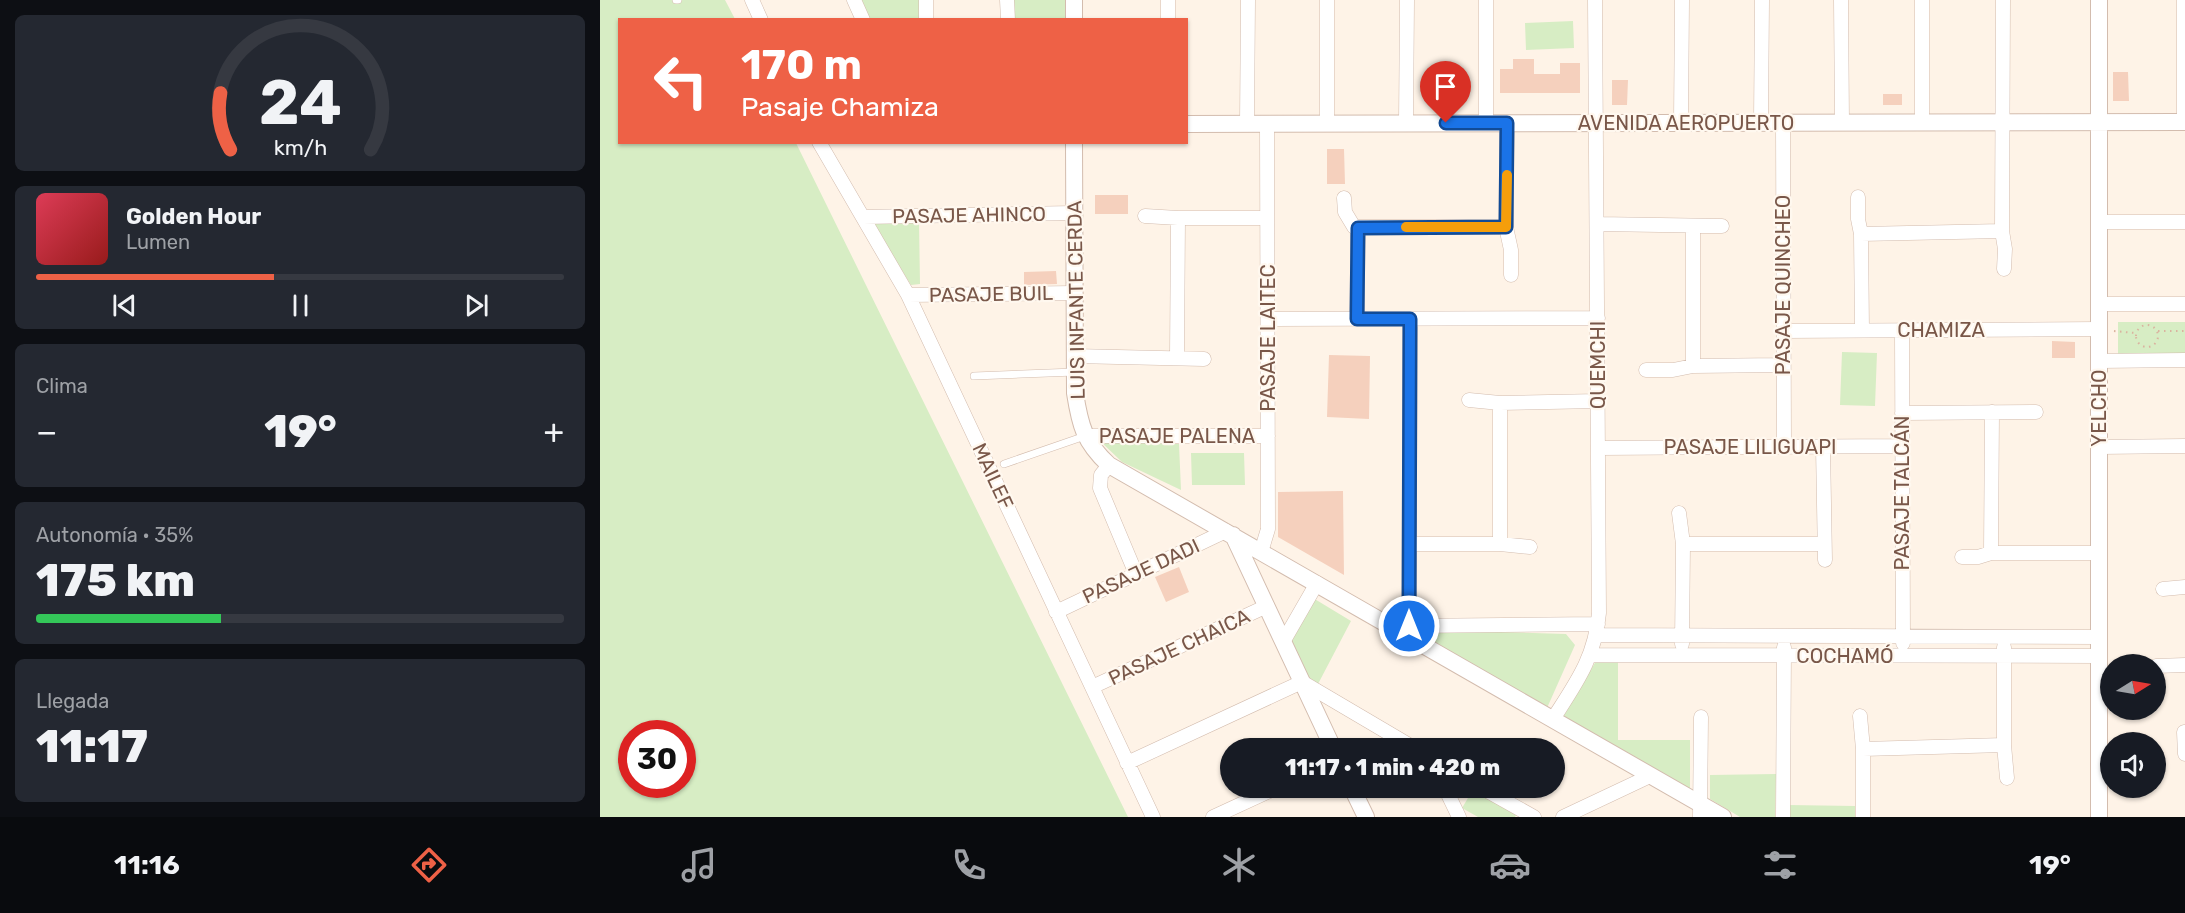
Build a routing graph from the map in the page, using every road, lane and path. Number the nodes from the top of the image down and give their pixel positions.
1 (752, 0) edge
2 (854, 0) edge
3 (926, 0) edge
4 (1008, 0) edge
5 (1074, 0) edge
6 (1168, 0) edge
7 (1248, 0) edge
8 (1327, 0) edge
9 (1407, 0) edge
10 (1486, 0) edge
11 (1595, 0) edge
12 (1682, 0) edge
13 (1762, 0) edge
14 (1841, 0) edge
15 (1922, 0) edge
16 (2003, 0) edge
17 (2099, 0) edge
18 (2184, 0) edge
19 (759, 18) edge
20 (862, 18) edge
21 (926, 18) edge
22 (1008, 18) edge
23 (1074, 18) edge
24 (1167, 18) edge
25 (1681, 122) junction
26 (1761, 122) junction
27 (1783, 122) junction
28 (1842, 122) junction
29 (1922, 122) junction
30 (2002, 122) junction
31 (2099, 122) junction
32 (2184, 122) edge
33 (1406, 123) junction
34 (1486, 123) junction
35 (1507, 123) junction
36 (1597, 123) junction
37 (1188, 124) edge
38 (1247, 124) junction
39 (1267, 124) junction
40 (1327, 124) junction
41 (820, 144) edge
42 (1074, 144) edge
43 (1858, 197) dead end
44 (1344, 198) dead end
45 (1074, 213) junction
46 (1145, 216) dead end
47 (863, 217) junction
48 (1178, 218) junction
49 (1267, 218) junction
50 (2099, 222) junction
51 (2185, 222) edge
52 (1598, 224) junction
53 (1693, 226) junction
54 (1722, 226) dead end
55 (1506, 227) junction
56 (1358, 228) junction
57 (2002, 231) junction
58 (1862, 234) junction
59 (2004, 269) dead end
60 (1511, 275) dead end
61 (1074, 293) junction
62 (908, 295) junction
63 (2099, 304) junction
64 (2185, 304) edge
65 (1598, 318) junction
66 (1268, 319) junction
67 (1357, 319) junction
68 (1410, 319) junction
69 (2099, 329) junction
70 (1862, 330) junction
71 (1902, 330) junction
72 (1783, 331) junction
73 (2157, 331) junction
74 (2185, 332) edge
75 (2135, 333) junction
76 (1177, 358) junction
77 (1204, 359) dead end
78 (2099, 360) junction
79 (2185, 360) edge
80 (1075, 364) junction
81 (1783, 365) junction
82 (1693, 366) junction
83 (1646, 370) dead end
84 (974, 376) dead end
85 (1469, 400) dead end
86 (1598, 400) junction
87 (1500, 403) junction
88 (2036, 411) dead end
89 (1992, 412) junction
90 (1902, 413) junction
91 (1085, 436) junction
92 (1268, 436) junction
93 (1902, 446) junction
94 (2185, 446) edge
95 (1784, 447) junction
96 (1823, 447) junction
97 (2099, 447) junction
98 (1599, 448) junction
99 (1004, 464) dead end
100 (1110, 465) junction
101 (1680, 513) dead end
102 (1229, 533) junction
103 (1500, 543) junction
104 (1410, 544) junction
105 (1683, 544) junction
106 (1824, 544) junction
107 (1530, 547) dead end
108 (1261, 552) junction
109 (1991, 553) junction
110 (2099, 553) junction
111 (1962, 557) dead end
112 (1825, 560) dead end
113 (1136, 574) junction
114 (1317, 583) junction
115 (2185, 587) edge
116 (2163, 589) dead end
117 (1267, 606) junction
118 (1056, 612) junction
119 (1598, 629) junction
120 (1407, 630) junction
121 (1682, 636) junction
122 (1784, 636) junction
123 (1903, 636) junction
124 (2004, 636) junction
125 (2099, 636) junction
126 (1283, 642) junction
127 (2102, 654) edge
128 (1591, 655) junction
129 (1682, 656) junction
130 (1784, 656) junction
131 (1903, 656) junction
132 (2004, 656) junction
133 (2100, 662) edge
134 (2185, 665) edge
135 (2166, 666) edge
136 (1302, 682) junction
137 (1092, 687) junction
138 (1860, 716) dead end
139 (1701, 717) dead end
140 (1553, 719) junction
141 (2102, 720) edge
142 (2184, 732) edge
143 (1328, 738) edge
144 (1397, 738) edge
145 (2004, 745) junction
146 (1863, 749) junction
147 (2185, 754) edge
148 (1127, 763) junction
149 (1650, 776) junction
150 (2007, 778) dead end
151 (1254, 798) edge
152 (1359, 798) edge
153 (1450, 798) edge
154 (1500, 798) edge
155 (1700, 810) edge
156 (1153, 817) edge
157 (1213, 817) edge
158 (1366, 817) edge
159 (1459, 817) edge
160 (1534, 817) edge
161 (1563, 817) edge
162 (1724, 817) edge
163 (1783, 817) edge
164 (1863, 817) edge
165 (2099, 817) edge

1 - 19 street
2 - 20 street
3 - 21 street
4 - 22 street
5 - 23 street
6 - 24 street
7 - 38 street
8 - 40 street
9 - 33 street
10 - 34 street
11 - 36 street, QUEMCHI
12 - 25 street
13 - 26 street
14 - 28 street
15 - 29 street
16 - 30 street
17 - 31 street, YELCHO
18 - 32 street
25 - 26 street, AVENIDA AEROPUERTO
25 - 36 street, AVENIDA AEROPUERTO
26 - 27 street, AVENIDA AEROPUERTO
27 - 28 street, AVENIDA AEROPUERTO
27 - 72 street, PASAJE QUINCHEO
28 - 29 street, AVENIDA AEROPUERTO
29 - 30 street, AVENIDA AEROPUERTO
30 - 31 street, AVENIDA AEROPUERTO
30 - 57 street
31 - 32 street, AVENIDA AEROPUERTO
31 - 50 street, YELCHO
33 - 34 street, AVENIDA AEROPUERTO
33 - 40 street, AVENIDA AEROPUERTO
34 - 35 street, AVENIDA AEROPUERTO
35 - 36 street, AVENIDA AEROPUERTO
35 - 55 street
36 - 52 street, QUEMCHI
37 - 38 street, AVENIDA AEROPUERTO
38 - 39 street, AVENIDA AEROPUERTO
39 - 40 street, AVENIDA AEROPUERTO
39 - 49 street, PASAJE LAITEC
41 - 47 street, MAILEF
42 - 45 street, LUIS INFANTE CERDA
43 - 58 street
44 - 56 street
45 - 47 street, PASAJE AHINCO
45 - 61 street, LUIS INFANTE CERDA
46 - 48 street
47 - 62 street, MAILEF
48 - 49 street
48 - 76 street
49 - 66 street, PASAJE LAITEC
50 - 51 street
50 - 63 street, YELCHO
52 - 53 street
52 - 65 street, QUEMCHI
53 - 54 street
53 - 82 street
55 - 56 street
55 - 60 street
56 - 67 street
57 - 58 street
57 - 59 street
58 - 70 street
61 - 62 street, PASAJE BUIL
61 - 80 street, LUIS INFANTE CERDA
62 - 118 street, MAILEF
63 - 64 street
63 - 69 street, YELCHO
65 - 68 street
65 - 86 street, QUEMCHI
66 - 67 street
66 - 92 street, PASAJE LAITEC
67 - 68 street
68 - 104 street
69 - 71 street, CHAMIZA
69 - 75 path
69 - 78 street, YELCHO
70 - 71 street, CHAMIZA
70 - 72 street, CHAMIZA
71 - 90 street, PASAJE TALCÁN
72 - 81 street, PASAJE QUINCHEO
73 - 74 path
73 - 75 path
73 - 75 path
76 - 77 street
76 - 80 street
78 - 79 street
78 - 97 street, YELCHO
80 - 84 lane
80 - 91 street, LUIS INFANTE CERDA
81 - 82 street
81 - 95 street, PASAJE QUINCHEO
82 - 83 street
85 - 87 street
86 - 87 street
86 - 98 street, QUEMCHI
87 - 103 street
88 - 89 street
89 - 90 street
89 - 109 street
90 - 93 street, PASAJE TALCÁN
91 - 92 street, PASAJE PALENA
91 - 99 lane
91 - 100 street, LUIS INFANTE CERDA
92 - 108 street, PASAJE LAITEC
93 - 96 street, PASAJE LILIGUAPI
93 - 123 street, PASAJE TALCÁN
94 - 97 street
95 - 96 street, PASAJE LILIGUAPI
95 - 98 street, PASAJE LILIGUAPI
96 - 106 street
97 - 110 street, YELCHO
98 - 119 street, QUEMCHI
100 - 102 street, LUIS INFANTE CERDA
100 - 113 street
101 - 105 street
102 - 108 street, LUIS INFANTE CERDA
102 - 113 street, PASAJE DADI
102 - 117 street
103 - 104 street
103 - 107 street
104 - 120 street
105 - 106 street
105 - 121 street
106 - 112 street
108 - 114 street, LUIS INFANTE CERDA
109 - 110 street
109 - 111 street
110 - 125 street, YELCHO
113 - 118 street, PASAJE DADI
114 - 120 street, LUIS INFANTE CERDA
114 - 126 street
115 - 116 street
117 - 126 street
117 - 137 street, PASAJE CHAICA
118 - 137 street, MAILEF
119 - 120 street, COCHAMÓ
119 - 121 street, COCHAMÓ
119 - 128 street, QUEMCHI
120 - 140 street, LUIS INFANTE CERDA
121 - 122 street, COCHAMÓ
121 - 129 street
122 - 123 street, COCHAMÓ
122 - 130 street
123 - 124 street, COCHAMÓ
123 - 131 street, PASAJE TALCÁN
124 - 125 street, COCHAMÓ
124 - 132 street
125 - 127 street, YELCHO
126 - 136 street
128 - 129 street, COCHAMÓ
128 - 140 street, QUEMCHI
129 - 130 street, COCHAMÓ
130 - 131 street, COCHAMÓ
130 - 163 street
131 - 132 street, COCHAMÓ
132 - 133 street, COCHAMÓ
132 - 145 street
134 - 135 street
136 - 143 street
136 - 144 street
136 - 148 street
137 - 148 street, MAILEF
138 - 146 street
139 - 155 street
140 - 149 street, LUIS INFANTE CERDA
141 - 165 street, YELCHO
142 - 147 street
145 - 146 street
145 - 150 street
146 - 164 street
148 - 156 street, MAILEF
149 - 155 street, LUIS INFANTE CERDA
149 - 161 street
151 - 157 street
152 - 158 street
153 - 159 street
154 - 160 street
155 - 162 street, LUIS INFANTE CERDA

